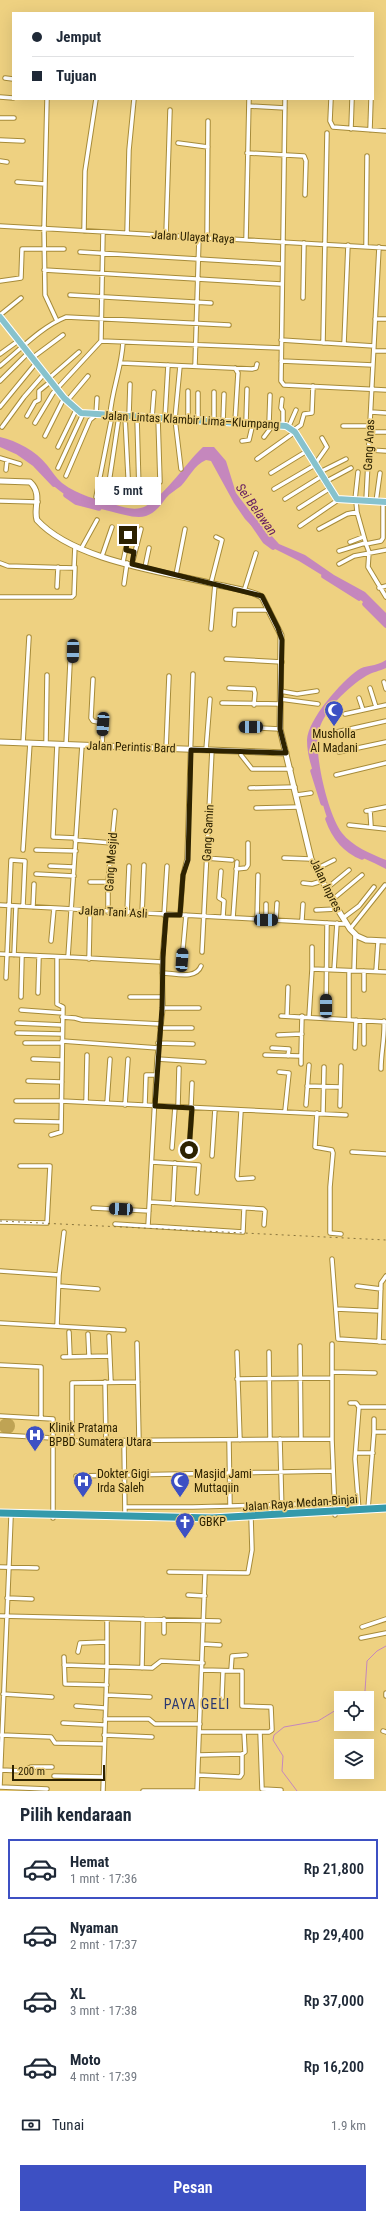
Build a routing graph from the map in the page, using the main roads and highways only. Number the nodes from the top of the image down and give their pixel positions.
1 (1, 318) edge
2 (382, 502) edge
3 (386, 1508) edge
4 (386, 1512) edge
5 (0, 1513) edge
6 (335, 1514) junction
7 (53, 1516) junction
8 (0, 1517) edge
9 (251, 1519) junction

1 - 2 main road, Jalan Lintas Klambir Lima–Klumpang
3 - 6 highway, Jalan Raya Medan-Binjai
4 - 6 highway, Jalan Raya Medan-Binjai
5 - 7 highway, Jalan Raya Medan-Binjai
6 - 9 highway, Jalan Raya Medan-Binjai
6 - 9 highway, Jalan Raya Medan-Binjai
7 - 8 highway, Jalan Raya Medan-Binjai
7 - 9 highway, Jalan Raya Medan-Binjai
7 - 9 highway, Jalan Raya Medan-Binjai

